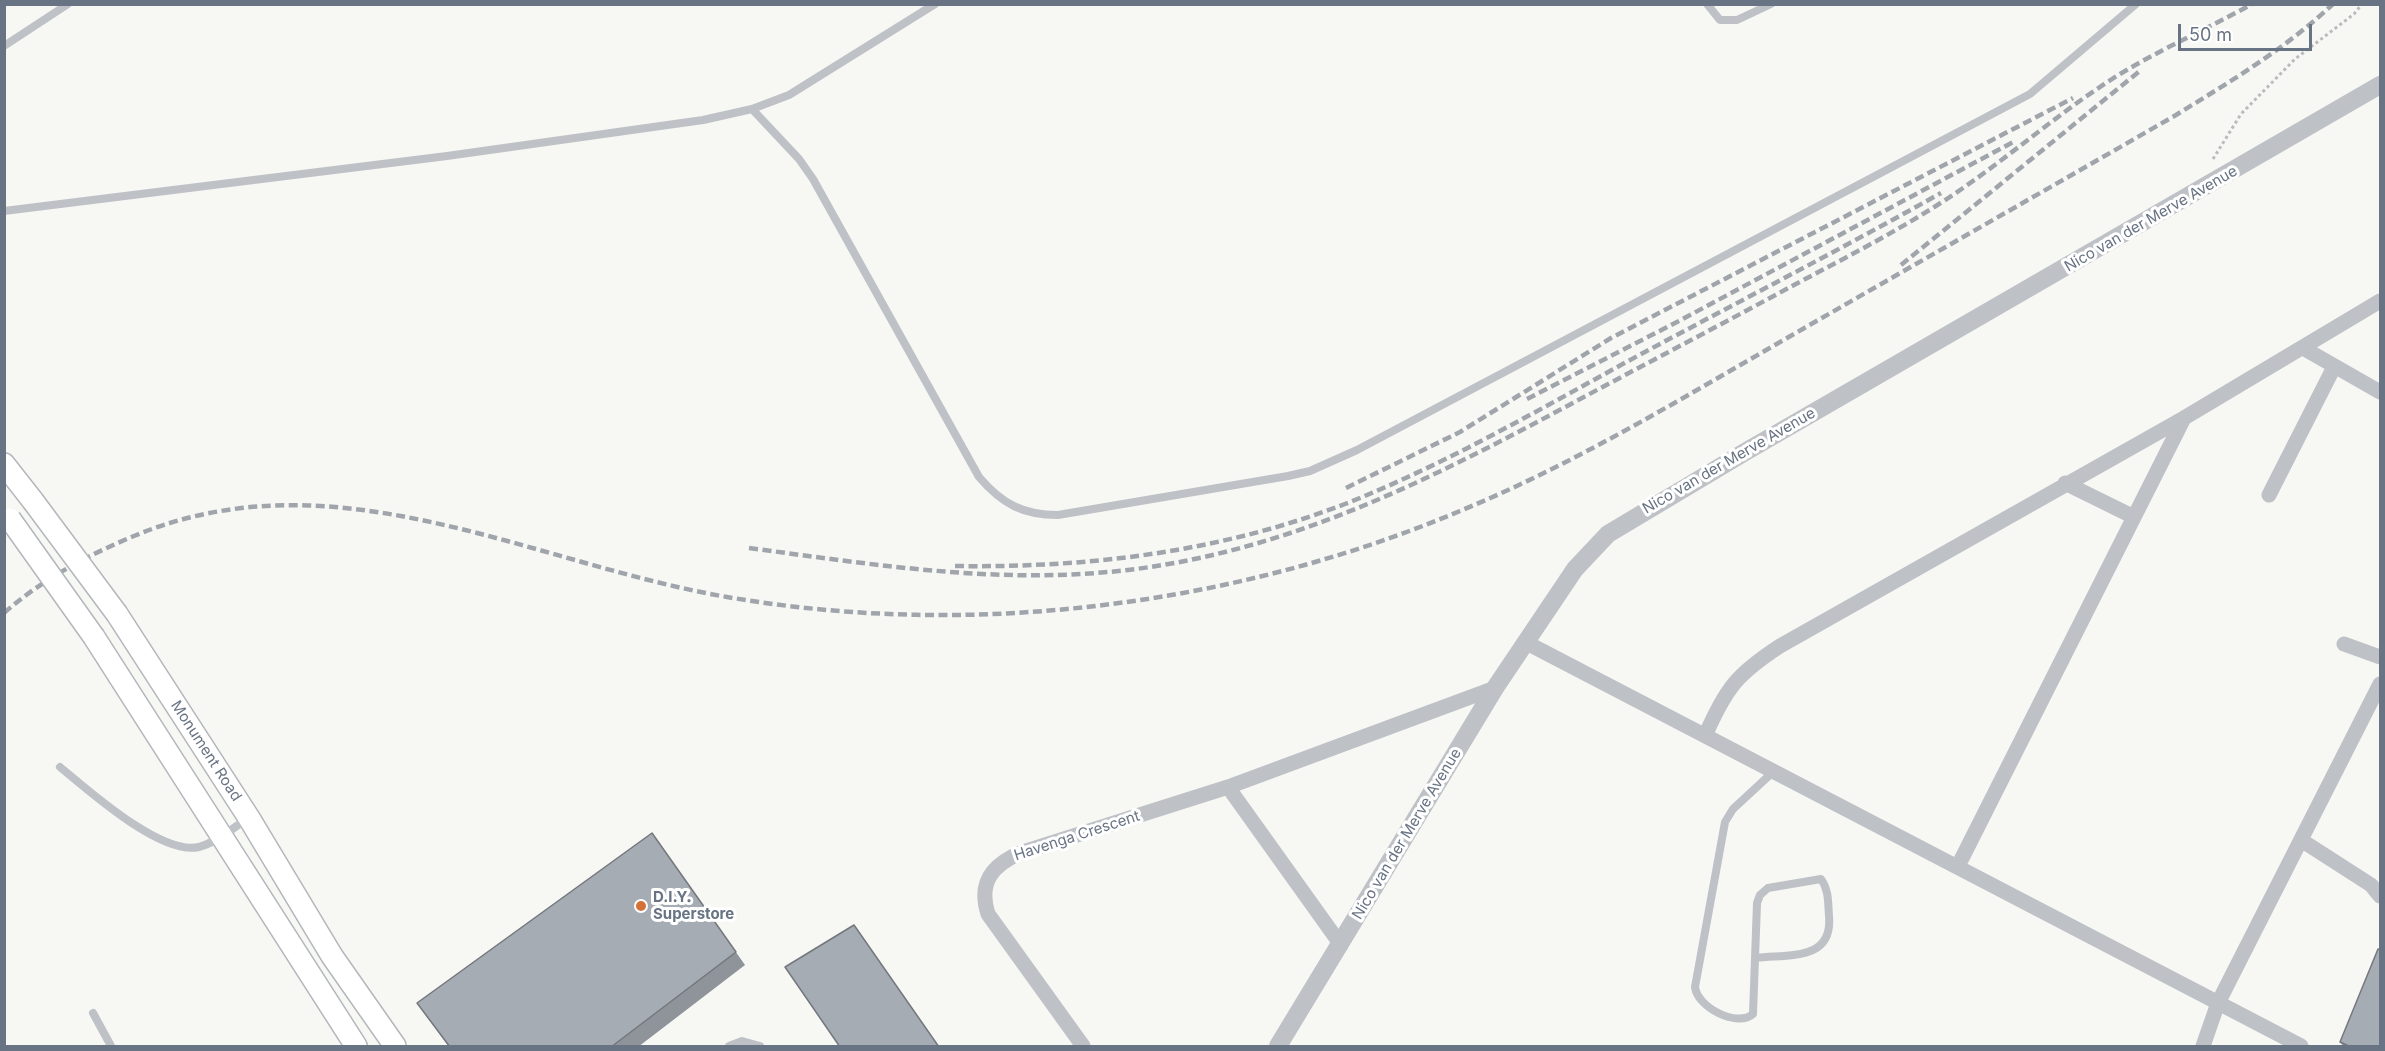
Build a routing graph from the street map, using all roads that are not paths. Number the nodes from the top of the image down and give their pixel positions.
1 (68, 4) edge
2 (935, 4) edge
3 (1707, 4) edge
4 (1770, 4) edge
5 (2136, 4) edge
6 (4, 46) edge
7 (2380, 84) edge
8 (752, 109) junction
9 (4, 211) edge
10 (2380, 302) edge
11 (2303, 348) junction
12 (2334, 367) junction
13 (2380, 392) edge
14 (2184, 418) junction
15 (4, 464) edge
16 (2065, 483) junction
17 (2268, 495) dead end
18 (7, 515) edge
19 (2134, 517) junction
20 (1525, 642) junction
21 (2344, 644) dead end
22 (2380, 657) edge
23 (2380, 684) edge
24 (1495, 688) junction
25 (1705, 735) junction
26 (60, 767) dead end
27 (1774, 771) junction
28 (1228, 787) junction
29 (249, 818) junction
30 (221, 835) junction
31 (2301, 840) junction
32 (1958, 866) junction
33 (2380, 896) edge
34 (1341, 945) junction
35 (1756, 958) junction
36 (320, 963) junction
37 (2218, 1003) junction
38 (93, 1013) dead end
39 (111, 1047) edge
40 (356, 1047) edge
41 (395, 1047) edge
42 (729, 1047) edge
43 (760, 1047) edge
44 (1083, 1047) edge
45 (1278, 1047) edge
46 (2203, 1047) edge
47 (2301, 1047) edge

1 - 6 lane
2 - 8 lane
3 - 4 lane
5 - 8 lane
7 - 20 street, Nico van der Merve Avenue
8 - 9 lane
10 - 11 street
11 - 12 street
11 - 14 street
12 - 13 street
12 - 17 street
14 - 16 street
14 - 19 street
15 - 29 main road, Monument Road, bridge
16 - 19 street
16 - 25 street
18 - 30 main road, Monument Road, bridge
19 - 32 street
20 - 24 street, Nico van der Merve Avenue
20 - 25 street
21 - 22 street
23 - 31 street
24 - 28 street, Havenga Crescent
24 - 34 street, Nico van der Merve Avenue
25 - 27 street
26 - 30 lane
27 - 32 street
27 - 35 lane
28 - 34 street
28 - 44 street, Havenga Crescent
29 - 30 lane
29 - 36 main road, Monument Road
30 - 36 main road, Monument Road
31 - 33 street
31 - 37 street
32 - 37 street
34 - 45 street, Nico van der Merve Avenue
35 - 35 lane
36 - 40 main road, Monument Road
36 - 41 main road, Monument Road
37 - 46 street
37 - 47 street
38 - 39 lane
42 - 43 lane

